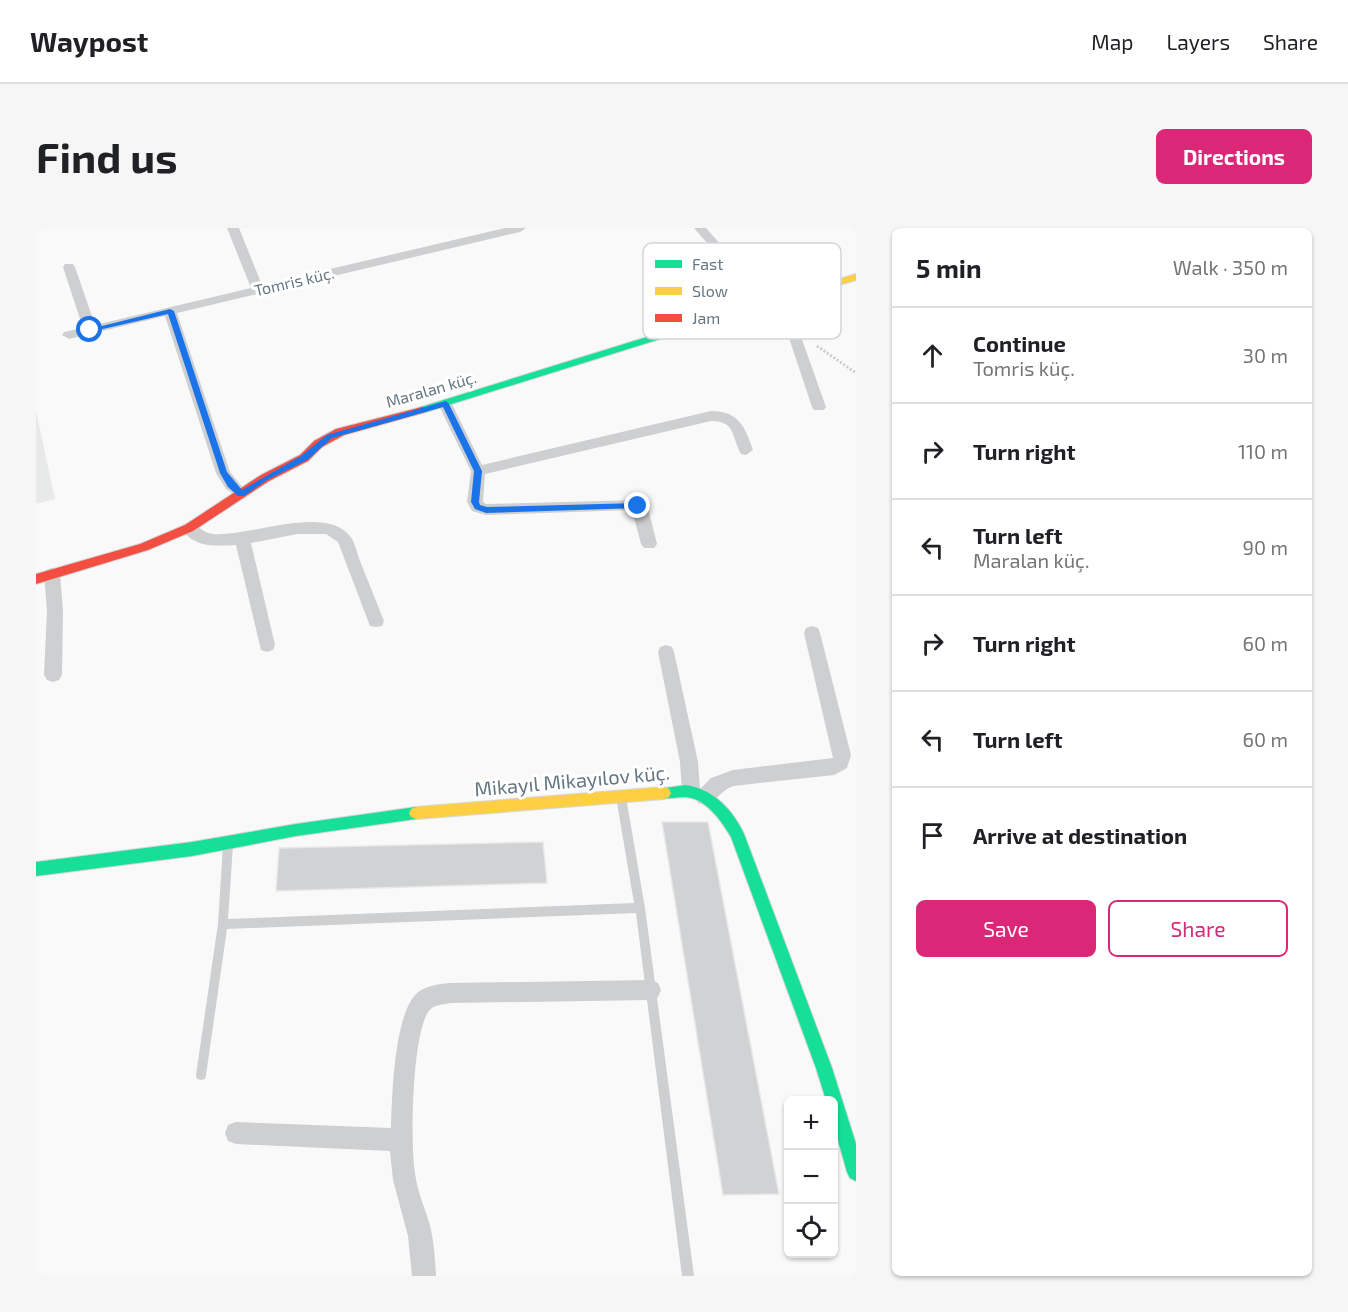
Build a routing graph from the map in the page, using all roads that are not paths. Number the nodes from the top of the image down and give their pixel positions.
1 (233, 228) edge
2 (519, 228) edge
3 (700, 228) edge
4 (713, 243) edge
5 (69, 267) dead end
6 (856, 277) edge
7 (841, 281) edge
8 (258, 290) junction
9 (170, 311) junction
10 (90, 330) junction
11 (69, 335) dead end
12 (650, 339) edge
13 (795, 339) edge
14 (446, 404) junction
15 (819, 407) dead end
16 (746, 450) dead end
17 (478, 471) junction
18 (241, 494) junction
19 (189, 528) junction
20 (242, 539) junction
21 (649, 544) dead end
22 (44, 577) edge
23 (376, 621) dead end
24 (812, 633) dead end
25 (267, 645) dead end
26 (666, 652) dead end
27 (52, 675) dead end
28 (698, 794) junction
29 (620, 795) junction
30 (228, 843) junction
31 (36, 869) edge
32 (640, 908) junction
33 (223, 924) junction
34 (651, 990) junction
35 (201, 1075) dead end
36 (236, 1133) dead end
37 (402, 1140) junction
38 (856, 1172) edge
39 (424, 1276) edge
40 (688, 1276) edge

1 - 8 street
2 - 8 street, Tomris küç.
3 - 4 street
5 - 10 street
6 - 7 street, Maralan küç.
8 - 9 street, Tomris küç.
9 - 10 street, Tomris küç.
9 - 18 street
10 - 11 street, Tomris küç.
12 - 14 street, Maralan küç.
13 - 15 street
14 - 17 street
14 - 18 street, Maralan küç.
16 - 17 street
17 - 21 street
18 - 19 street, Maralan küç.
19 - 20 street
19 - 22 street, Maralan küç.
20 - 23 street
20 - 25 street
22 - 27 street
24 - 28 street
26 - 28 street
28 - 29 street, Mikayıl Mikayılov küç.
28 - 38 street
29 - 30 street, Mikayıl Mikayılov küç.
29 - 32 lane
30 - 31 street, Mikayıl Mikayılov küç.
30 - 33 lane
32 - 33 lane
32 - 34 lane
33 - 35 lane
34 - 37 street
34 - 40 lane
36 - 37 street
37 - 39 street

